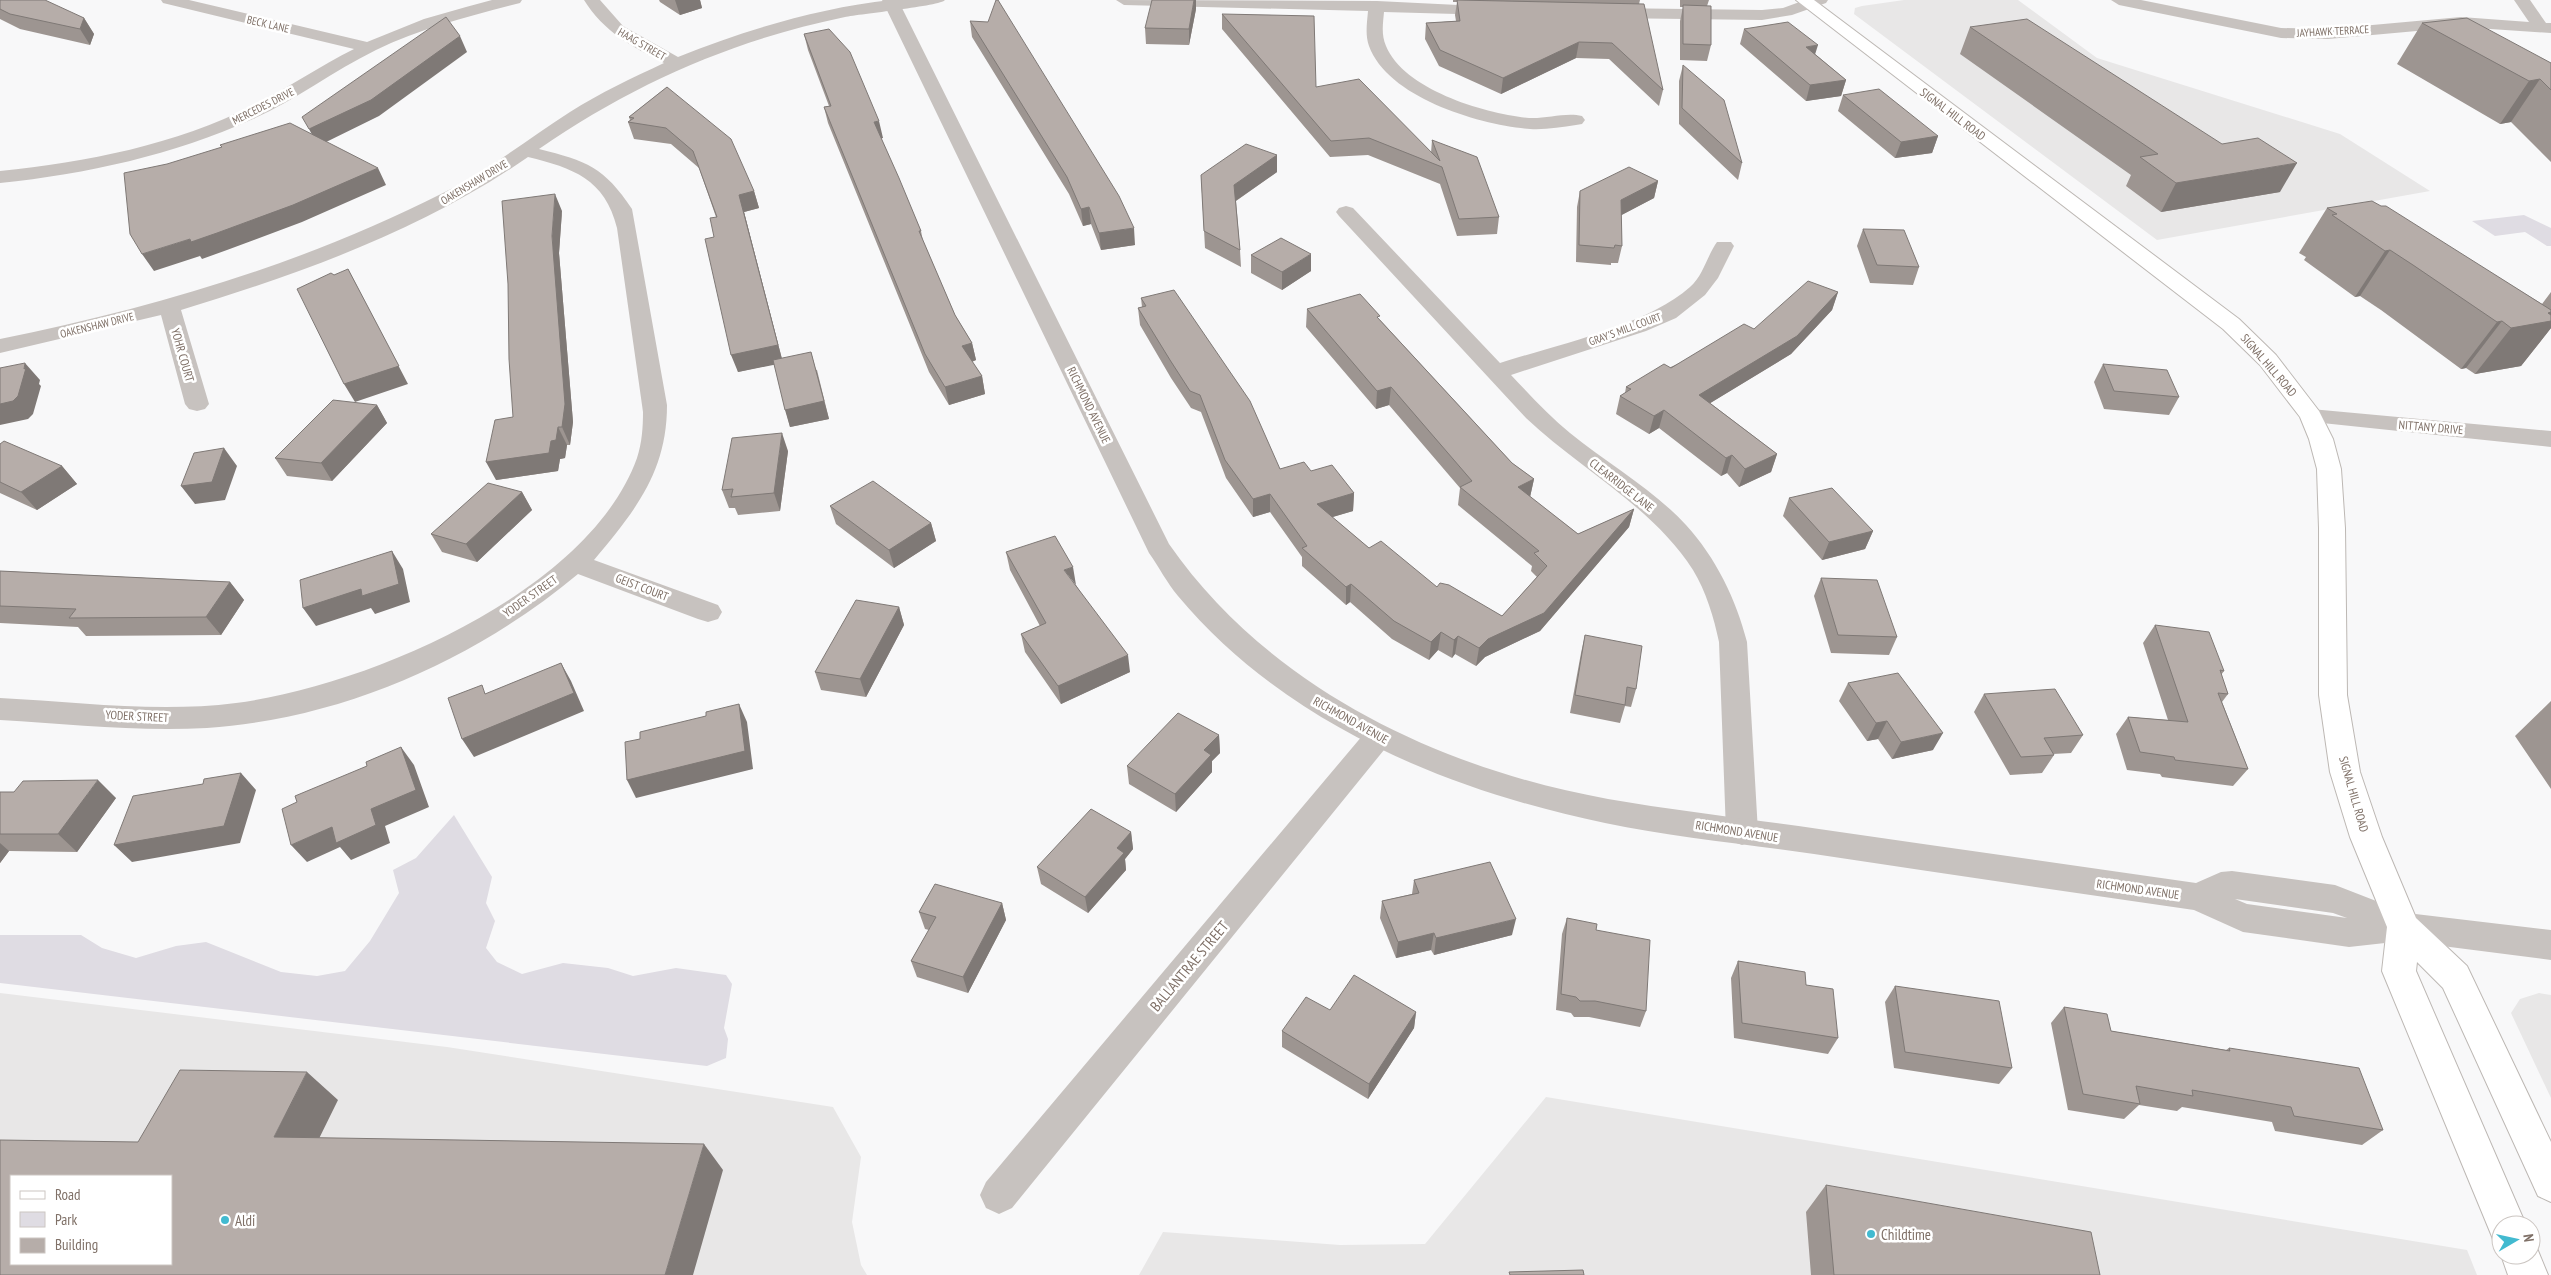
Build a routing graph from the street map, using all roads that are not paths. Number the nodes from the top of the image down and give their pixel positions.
1 (169, 0) edge
2 (514, 0) edge
3 (592, 0) edge
4 (937, 0) edge
5 (1124, 0) edge
6 (2119, 0) edge
7 (2522, 0) edge
8 (1811, 1) edge
9 (891, 3) edge
10 (2160, 4) edge
11 (1377, 6) junction
12 (1504, 10) edge
13 (1592, 12) edge
14 (2430, 24) junction
15 (2546, 27) edge
16 (2456, 37) edge
17 (368, 47) junction
18 (675, 62) junction
19 (1576, 120) dead end
20 (524, 151) junction
21 (0, 177) edge
22 (1346, 212) dead end
23 (1724, 246) dead end
24 (169, 306) junction
25 (0, 346) edge
26 (1496, 372) junction
27 (197, 404) dead end
28 (2311, 416) junction
29 (2551, 438) edge
30 (576, 562) junction
31 (708, 612) dead end
32 (0, 709) edge
33 (1378, 737) junction
34 (1742, 832) junction
35 (2403, 926) junction
36 (2551, 945) edge
37 (2551, 1182) edge
38 (998, 1195) dead end
39 (2503, 1215) edge

1 - 17 street, BECK LANE
2 - 17 street, MERCEDES DRIVE
3 - 18 street, HAAG STREET
4 - 9 street, OAKENSHAW DRIVE
5 - 11 street
6 - 10 street, JAYHAWK TERRACE
7 - 15 street
8 - 13 street
8 - 28 main road, SIGNAL HILL ROAD
9 - 18 street, OAKENSHAW DRIVE
9 - 33 street, RICHMOND AVENUE
10 - 14 street, JAYHAWK TERRACE
11 - 12 street
11 - 19 street
14 - 15 street, JAYHAWK TERRACE
14 - 16 street
17 - 21 street, MERCEDES DRIVE
18 - 20 street, OAKENSHAW DRIVE
20 - 24 street, OAKENSHAW DRIVE
20 - 30 street, YODER STREET
22 - 26 street, CLEARRIDGE LANE
23 - 26 street, GRAY'S MILL COURT
24 - 25 street, OAKENSHAW DRIVE
24 - 27 street, YOHR COURT
26 - 34 street, CLEARRIDGE LANE
28 - 29 street, NITTANY DRIVE
28 - 35 main road, SIGNAL HILL ROAD
30 - 31 street, GEIST COURT
30 - 32 street, YODER STREET
33 - 34 street, RICHMOND AVENUE
33 - 38 street, BALLANTRAE STREET
34 - 35 street, RICHMOND AVENUE
35 - 36 street, RICHMOND AVENUE
35 - 37 main road, SIGNAL HILL ROAD
35 - 39 main road, SIGNAL HILL ROAD

